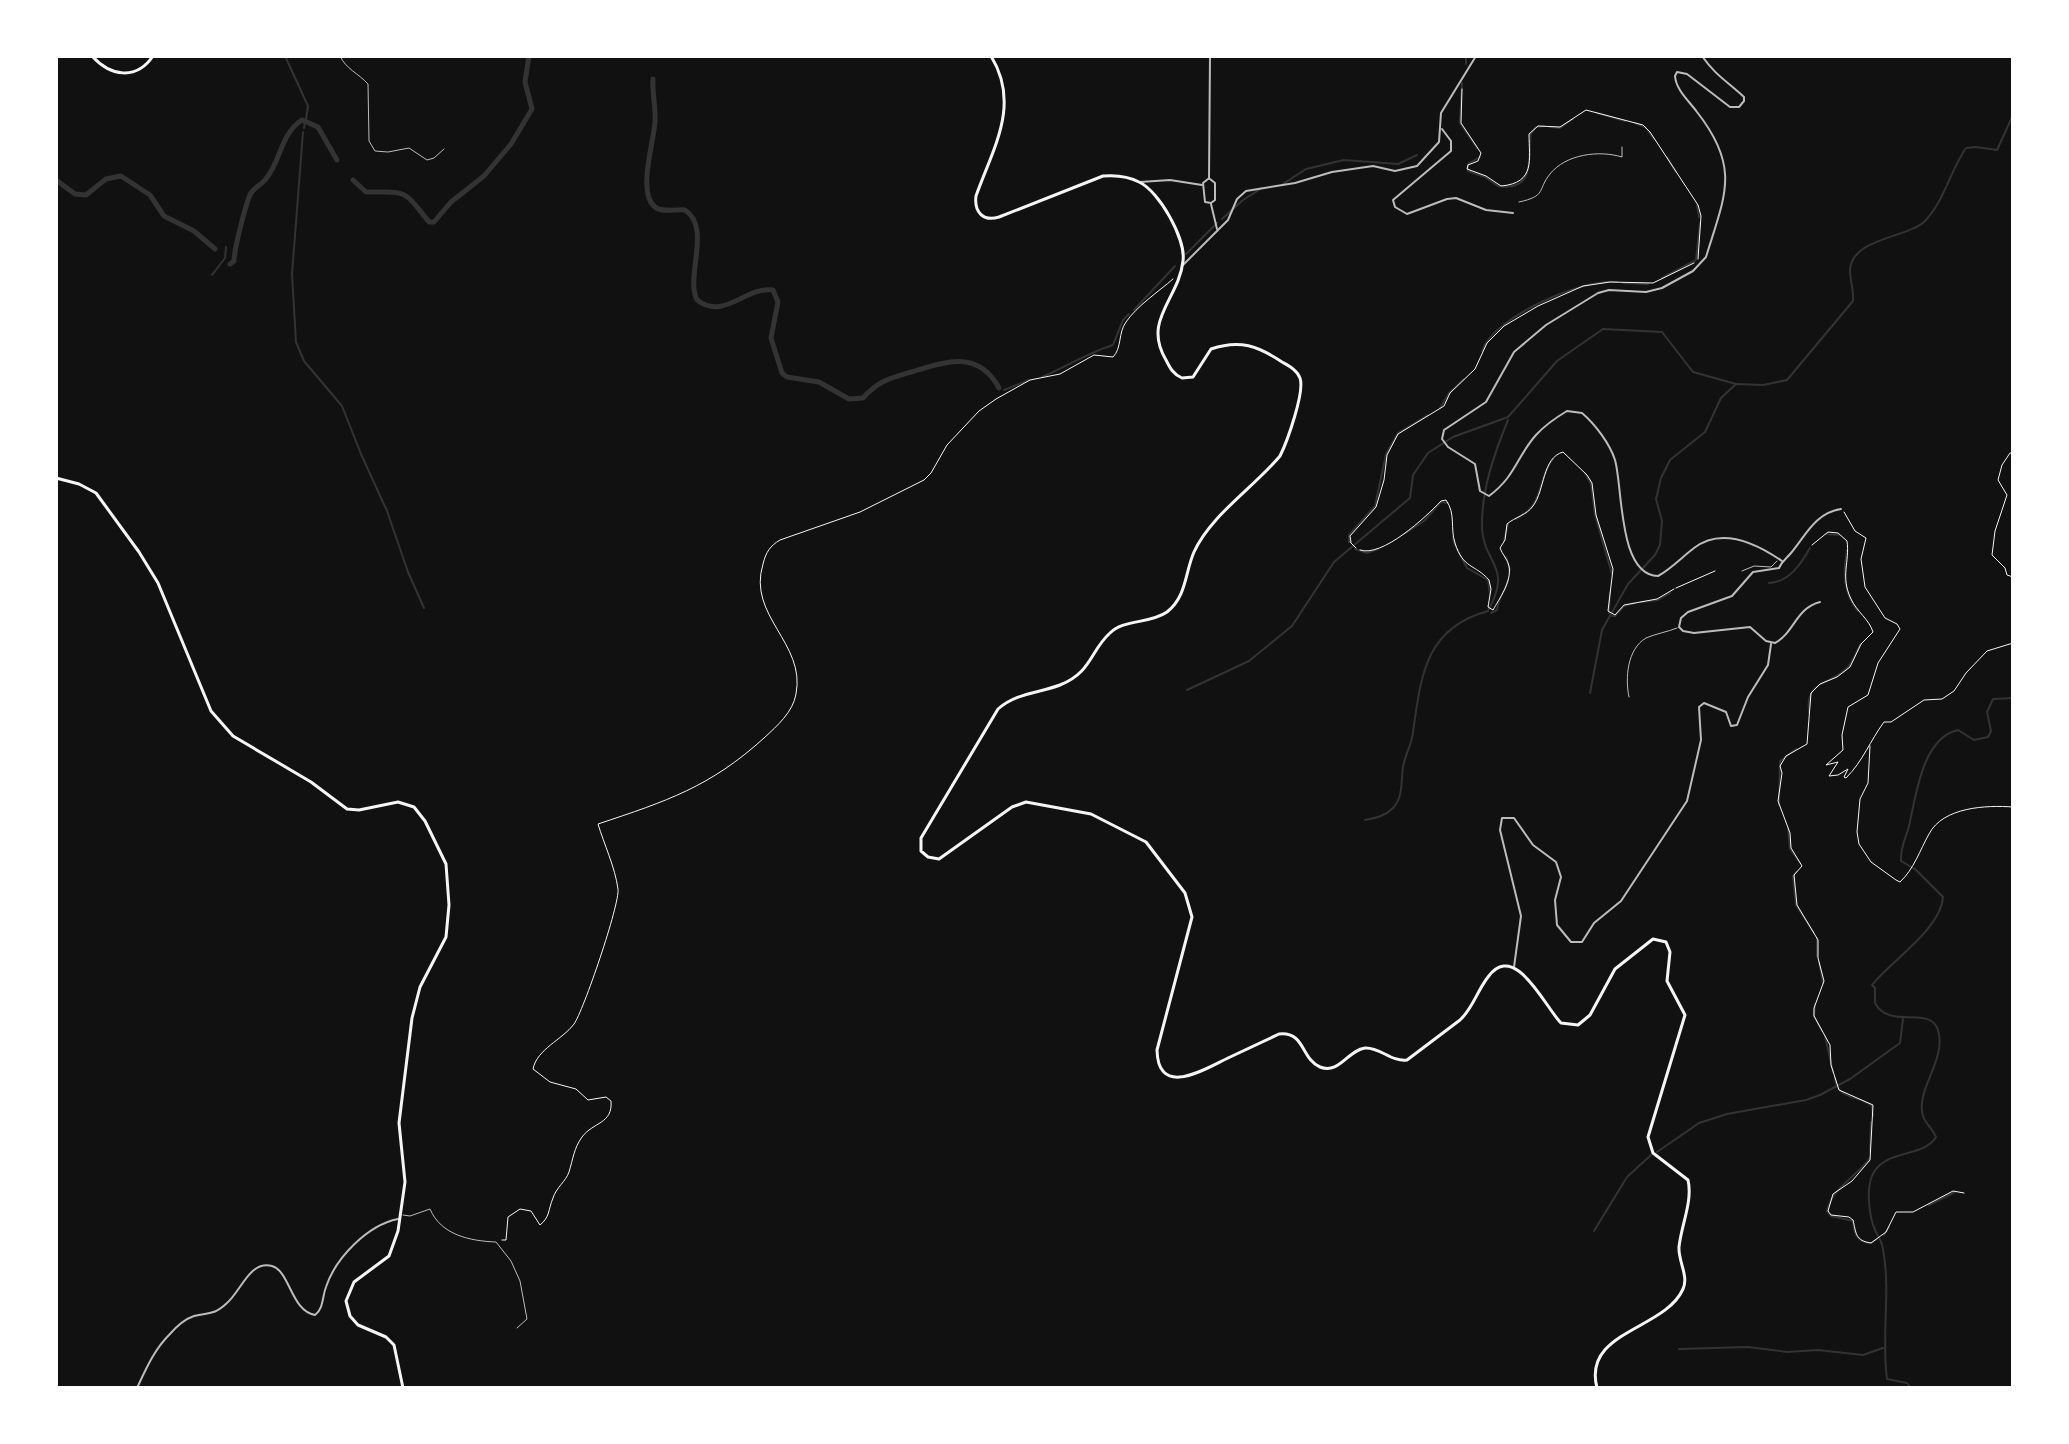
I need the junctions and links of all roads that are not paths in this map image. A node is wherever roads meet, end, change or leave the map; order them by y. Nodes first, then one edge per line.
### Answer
1 (92, 56) edge
2 (153, 56) edge
3 (340, 56) edge
4 (915, 56) edge
5 (921, 56) edge
6 (991, 56) edge
7 (1210, 56) edge
8 (1476, 56) edge
9 (1702, 56) edge
10 (1442, 128) junction
11 (1622, 147) dead end
12 (444, 149) dead end
13 (1209, 179) junction
14 (1140, 182) junction
15 (1202, 185) junction
16 (1519, 202) dead end
17 (1211, 203) junction
18 (1513, 213) dead end
19 (1218, 231) junction
20 (1183, 265) junction
21 (56, 478) edge
22 (1841, 509) road end
23 (1780, 560) junction
24 (1742, 571) dead end
25 (1820, 602) dead end
26 (1679, 627) junction
27 (1771, 644) junction
28 (1629, 697) dead end
29 (1514, 967) junction
30 (400, 1217) junction
31 (517, 1328) dead end
32 (137, 1388) edge
33 (403, 1388) edge
34 (1597, 1388) edge

1 - 2 main road
3 - 12 lane
4 - 5 main road
6 - 14 main road
7 - 13 street
8 - 10 street
9 - 23 street
10 - 18 street
10 - 19 street
11 - 16 lane
13 - 15 street
13 - 17 street
14 - 15 street
14 - 20 main road
15 - 17 street
17 - 19 street
19 - 20 street
20 - 29 main road
21 - 30 main road
22 - 23 street
23 - 24 lane
23 - 26 street
25 - 27 street
26 - 27 street
26 - 28 lane
27 - 29 street
29 - 34 main road
30 - 31 lane
30 - 32 street
30 - 33 main road

